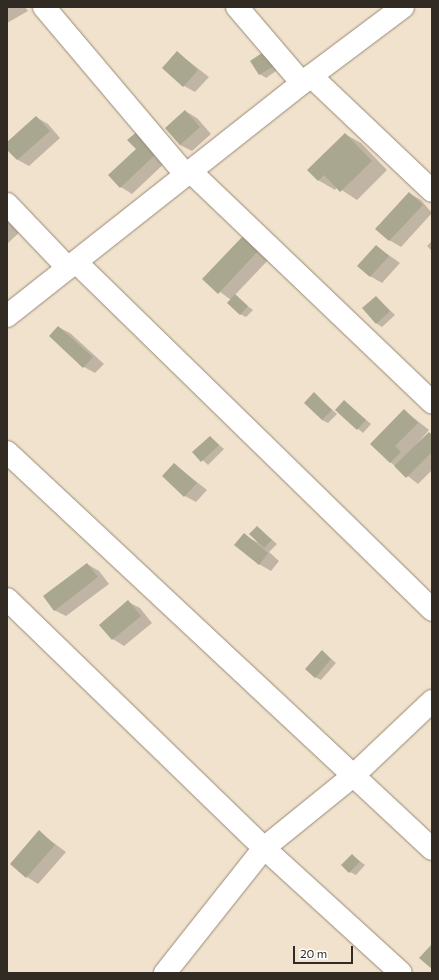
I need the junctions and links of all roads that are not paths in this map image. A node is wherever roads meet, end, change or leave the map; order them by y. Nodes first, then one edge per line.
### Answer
1 (44, 7) edge
2 (237, 7) edge
3 (403, 7) edge
4 (307, 79) junction
5 (188, 173) junction
6 (432, 191) edge
7 (7, 204) edge
8 (72, 265) junction
9 (7, 316) edge
10 (432, 402) edge
11 (7, 452) edge
12 (7, 600) edge
13 (432, 610) edge
14 (432, 701) edge
15 (353, 776) junction
16 (264, 848) junction
17 (432, 849) edge
18 (165, 973) edge
19 (401, 973) edge

1 - 5 street
2 - 4 street
3 - 4 street
4 - 5 street
4 - 6 street
5 - 8 street
5 - 10 street
7 - 8 street
8 - 9 street
8 - 13 street
11 - 15 street
12 - 16 street
14 - 15 street
15 - 16 street
15 - 17 street
16 - 18 street
16 - 19 street

